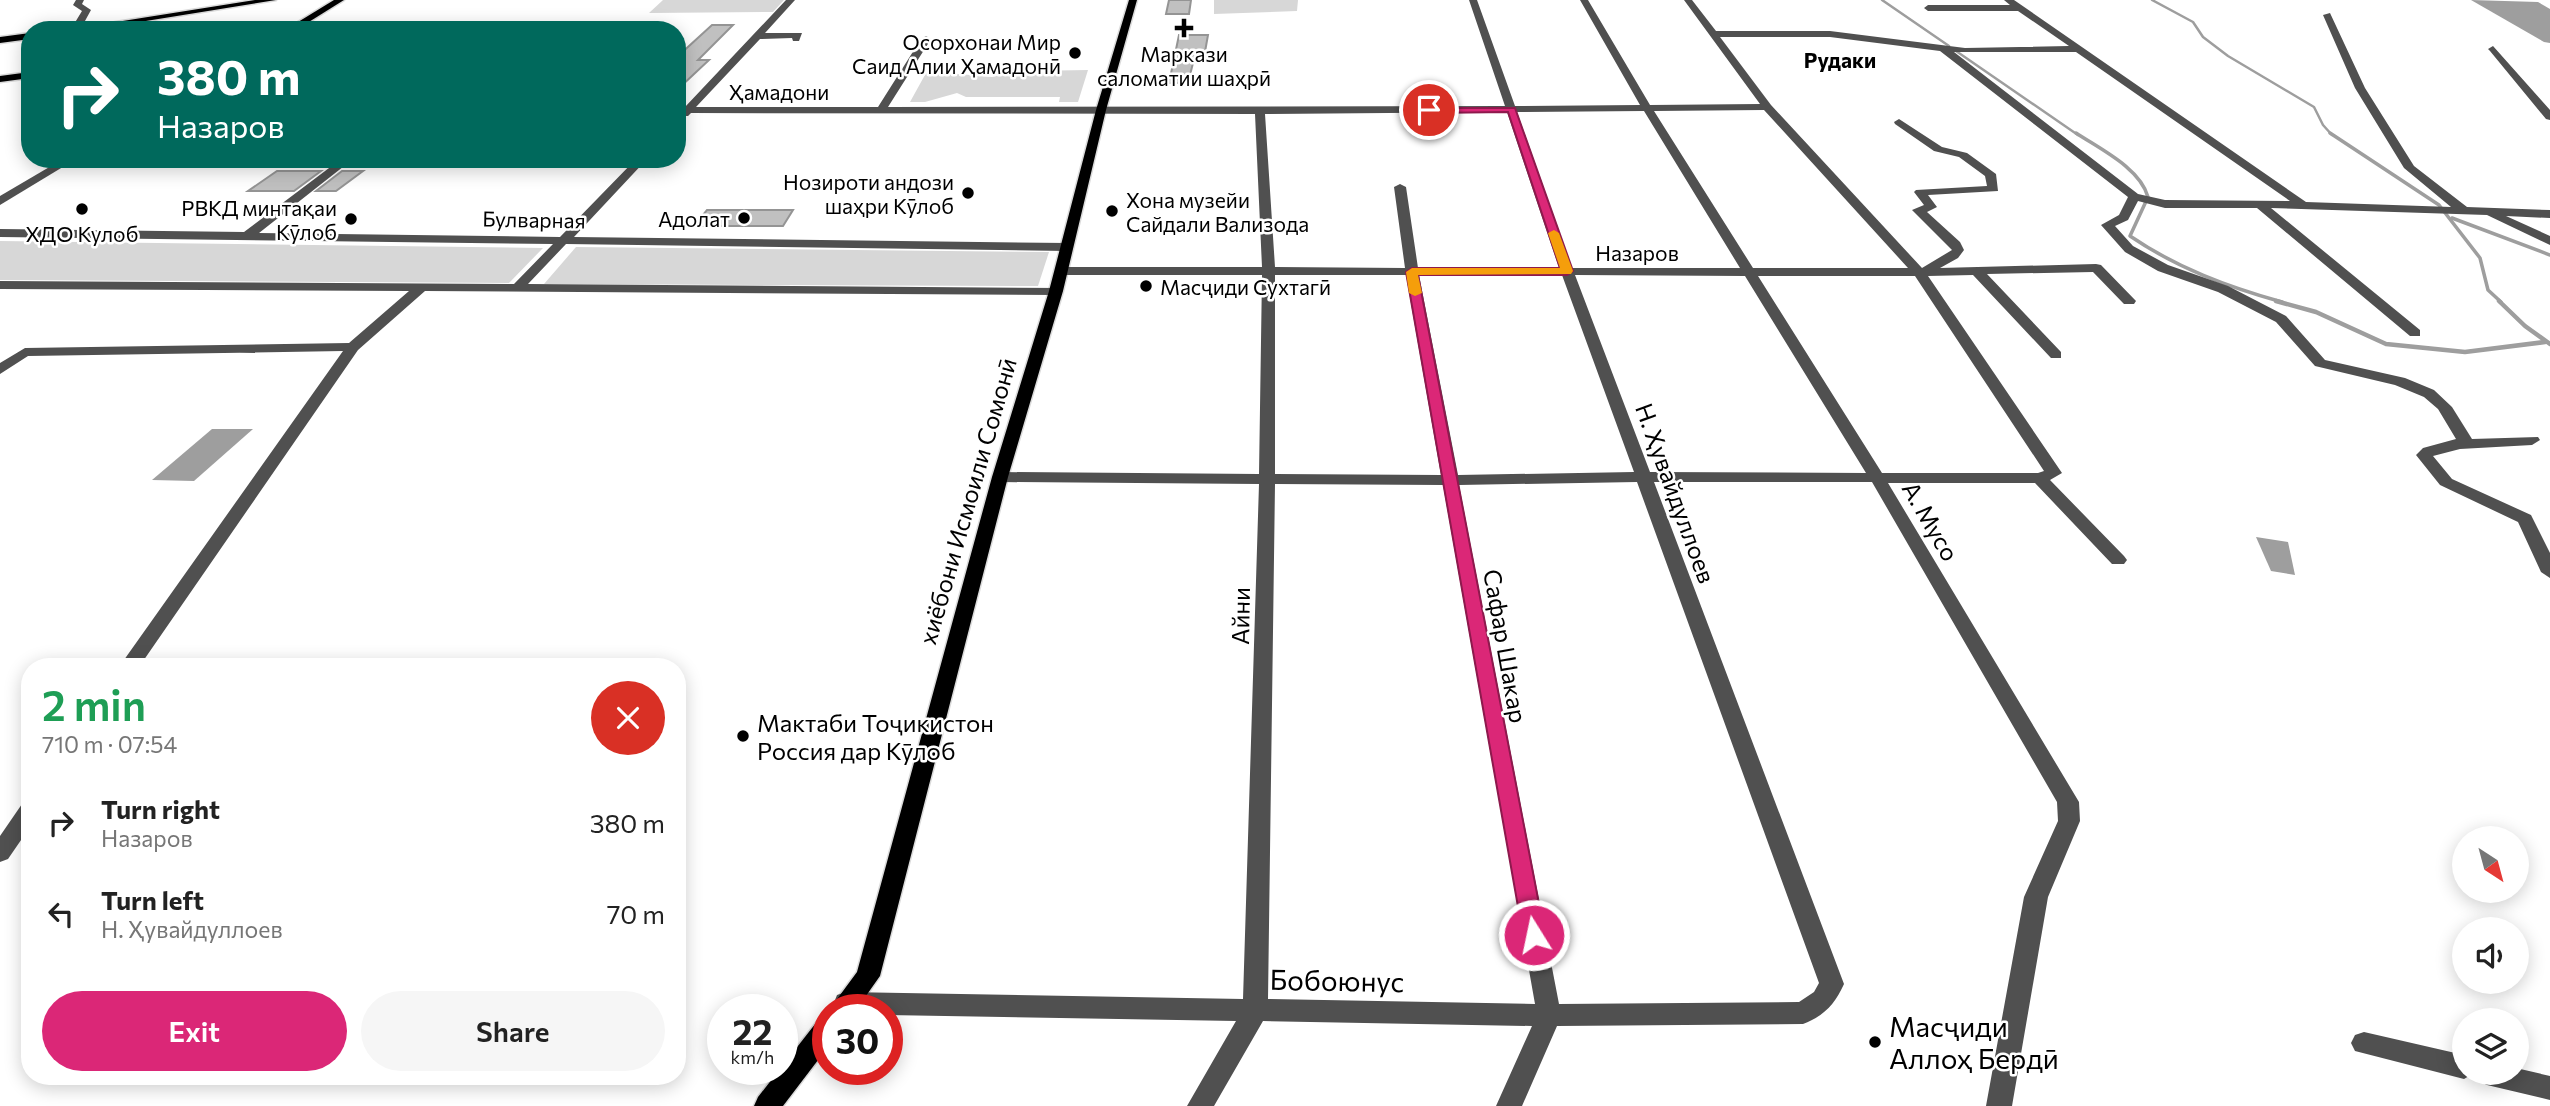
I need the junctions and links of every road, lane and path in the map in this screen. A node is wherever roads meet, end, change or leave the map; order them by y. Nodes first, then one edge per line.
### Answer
1 (80, 0) edge
2 (272, 0) edge
3 (340, 0) edge
4 (792, 0) edge
5 (1133, 0) edge
6 (1473, 0) edge
7 (1584, 0) edge
8 (1688, 0) edge
9 (2008, 0) edge
10 (1928, 8) dead end
11 (2019, 8) junction
12 (2327, 15) dead end
13 (81, 21) edge
14 (130, 21) edge
15 (304, 21) edge
16 (1713, 34) junction
17 (758, 36) junction
18 (21, 37) edge
19 (796, 39) dead end
20 (926, 39) dead end
21 (0, 40) edge
22 (1941, 47) junction
23 (2081, 49) junction
24 (2493, 49) dead end
25 (21, 76) edge
26 (0, 79) edge
27 (686, 106) edge
28 (1767, 107) junction
29 (1647, 108) junction
30 (686, 110) edge
31 (881, 110) junction
32 (1101, 110) junction
33 (1511, 110) junction
34 (1260, 111) junction
35 (2550, 117) edge
36 (1899, 122) dead end
37 (56, 168) edge
38 (336, 168) edge
39 (634, 168) edge
40 (1400, 187) dead end
41 (2134, 196) junction
42 (0, 201) edge
43 (2260, 205) junction
44 (2303, 205) junction
45 (2458, 211) junction
46 (2489, 212) junction
47 (2550, 214) edge
48 (0, 233) edge
49 (246, 237) junction
50 (565, 241) junction
51 (2550, 241) edge
52 (1067, 247) junction
53 (1061, 271) junction
54 (1269, 271) junction
55 (1567, 271) junction
56 (1977, 271) junction
57 (1412, 272) junction
58 (1751, 272) junction
59 (1920, 272) junction
60 (0, 285) edge
61 (519, 286) junction
62 (422, 287) junction
63 (1056, 291) junction
64 (2129, 301) dead end
65 (2415, 333) dead end
66 (353, 347) junction
67 (2056, 355) dead end
68 (2320, 363) junction
69 (0, 370) edge
70 (2332, 381) dead end
71 (2532, 440) dead end
72 (2460, 444) junction
73 (1000, 477) junction
74 (1645, 477) junction
75 (2039, 478) junction
76 (1267, 479) junction
77 (1451, 480) junction
78 (1878, 480) junction
79 (2118, 560) dead end
80 (2550, 572) edge
81 (135, 658) edge
82 (21, 823) edge
83 (0, 852) edge
84 (854, 994) edge
85 (1823, 1000) joint
86 (903, 1008) edge
87 (1255, 1011) junction
88 (1549, 1015) junction
89 (2364, 1043) dead end
90 (812, 1048) edge
91 (2452, 1064) edge
92 (2529, 1083) edge
93 (2550, 1088) edge
94 (767, 1106) edge
95 (1199, 1106) edge
96 (1509, 1106) edge
97 (1999, 1106) edge

1 - 13 street
2 - 14 main road
3 - 15 main road
4 - 17 street
5 - 32 main road, хиёбони Исмоили Сомонӣ
6 - 33 street, Н. Ҳувайдуллоев
7 - 29 street, А. Мусо
8 - 16 street
9 - 11 street
10 - 11 street
11 - 23 street
12 - 45 street
16 - 22 street
16 - 28 street
17 - 19 street
17 - 27 street
18 - 21 main road
20 - 31 street
22 - 23 street
22 - 41 street
23 - 44 street
24 - 35 street
25 - 26 main road
28 - 29 street, Ҳамадони
28 - 59 street
29 - 33 street, Ҳамадони
29 - 58 street, А. Мусо
30 - 31 street, Ҳамадони
31 - 32 street, Ҳамадони
32 - 34 street, Ҳамадони
32 - 52 main road, хиёбони Исмоили Сомонӣ
33 - 34 street, Ҳамадони
33 - 55 street, Н. Ҳувайдуллоев
34 - 54 street, Айни
36 - 59 street
37 - 42 street
38 - 49 street
39 - 50 street
40 - 57 street, Сафар Шакар
41 - 43 street
41 - 68 street
43 - 44 street
43 - 65 street
44 - 45 street
45 - 46 street
46 - 47 street
46 - 51 street
48 - 49 street, Булварная
49 - 50 street, Булварная
50 - 52 street, Булварная
50 - 61 street
52 - 53 main road, хиёбони Исмоили Сомонӣ
53 - 54 street, Назаров
53 - 63 main road, хиёбони Исмоили Сомонӣ
54 - 57 street, Назаров
54 - 76 street, Айни
55 - 57 street, Назаров
55 - 58 street, Назаров
55 - 74 street, Н. Ҳувайдуллоев
56 - 59 street, Назаров
56 - 64 street, Назаров
56 - 67 street
57 - 77 street, Сафар Шакар
58 - 59 street, Назаров
58 - 78 street, А. Мусо
59 - 75 street
60 - 62 street
61 - 62 street
61 - 63 street
62 - 66 street
63 - 73 main road, хиёбони Исмоили Сомонӣ
66 - 69 street
66 - 81 street
68 - 70 street
68 - 72 street
71 - 72 street
72 - 80 street
73 - 76 street
73 - 84 main road, хиёбони Исмоили Сомонӣ
74 - 77 street
74 - 78 street
74 - 85 street, Н. Ҳувайдуллоев
75 - 78 street
75 - 79 street
76 - 77 street
76 - 87 street, Айни
77 - 88 street, Сафар Шакар
78 - 97 street, А. Мусо
82 - 83 street
85 - 88 street, Бобоюнус
86 - 87 street, Бобоюнус
87 - 88 street, Бобоюнус
87 - 95 street, Айни
88 - 96 street
89 - 91 street
90 - 94 main road
92 - 93 street

